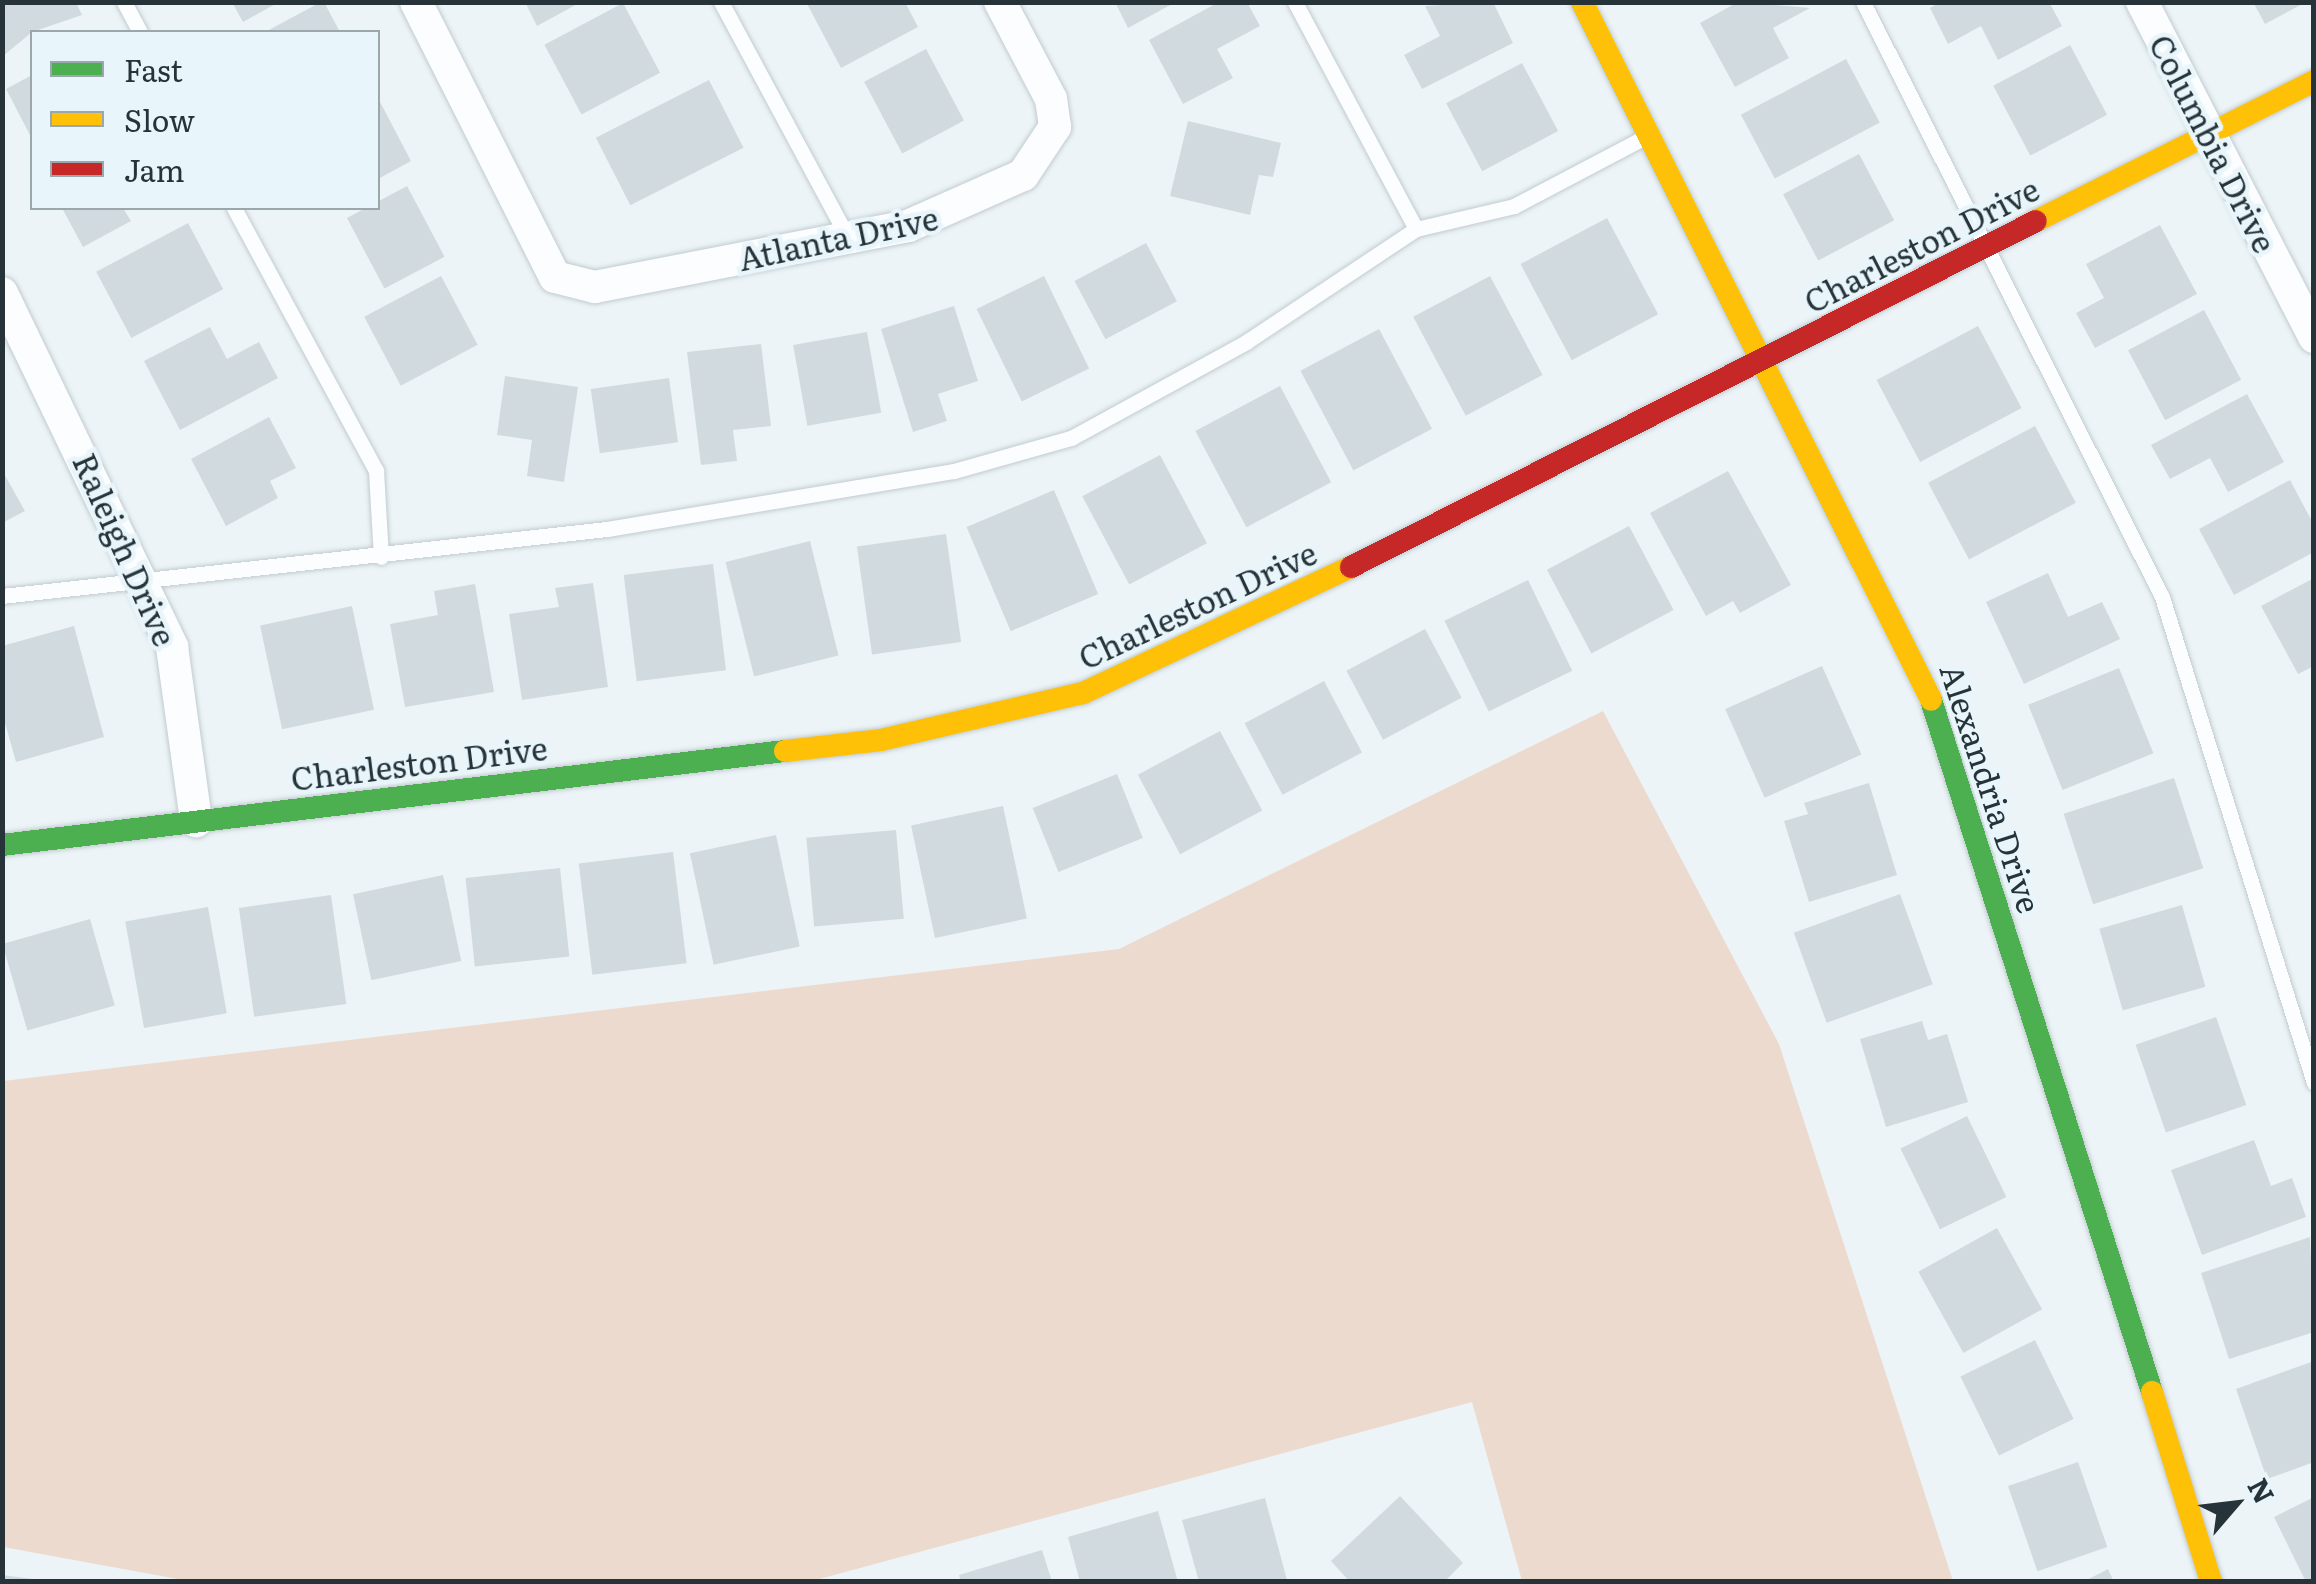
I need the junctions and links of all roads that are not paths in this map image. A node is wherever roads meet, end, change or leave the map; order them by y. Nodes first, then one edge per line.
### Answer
1 (124, 2) edge
2 (416, 2) edge
3 (722, 2) edge
4 (1000, 2) edge
5 (1295, 2) edge
6 (1582, 2) edge
7 (1863, 2) edge
8 (2142, 2) edge
9 (139, 30) edge
10 (2314, 81) edge
11 (2209, 134) junction
12 (1649, 135) junction
13 (235, 210) edge
14 (1416, 229) junction
15 (848, 238) junction
16 (1986, 247) junction
17 (2, 292) edge
18 (2314, 337) edge
19 (1763, 360) junction
20 (381, 557) junction
21 (146, 580) junction
22 (2, 596) edge
23 (196, 822) junction
24 (2, 845) edge
25 (2314, 1082) edge
26 (2211, 1582) edge

1 - 9 lane
2 - 15 street, Atlanta Drive
3 - 15 lane
4 - 15 street, Atlanta Drive
5 - 14 lane
6 - 12 street, Alexandria Drive
7 - 16 lane
8 - 11 street, Columbia Drive
10 - 11 street, Charleston Drive
11 - 16 street, Charleston Drive
11 - 18 street, Columbia Drive
12 - 14 lane
12 - 19 street, Alexandria Drive
13 - 20 lane
14 - 20 lane
16 - 19 street, Charleston Drive
16 - 25 lane
17 - 21 street, Raleigh Drive
19 - 23 street, Charleston Drive
19 - 26 street, Alexandria Drive
20 - 21 lane
21 - 22 lane
21 - 23 street, Raleigh Drive
23 - 24 street, Charleston Drive

